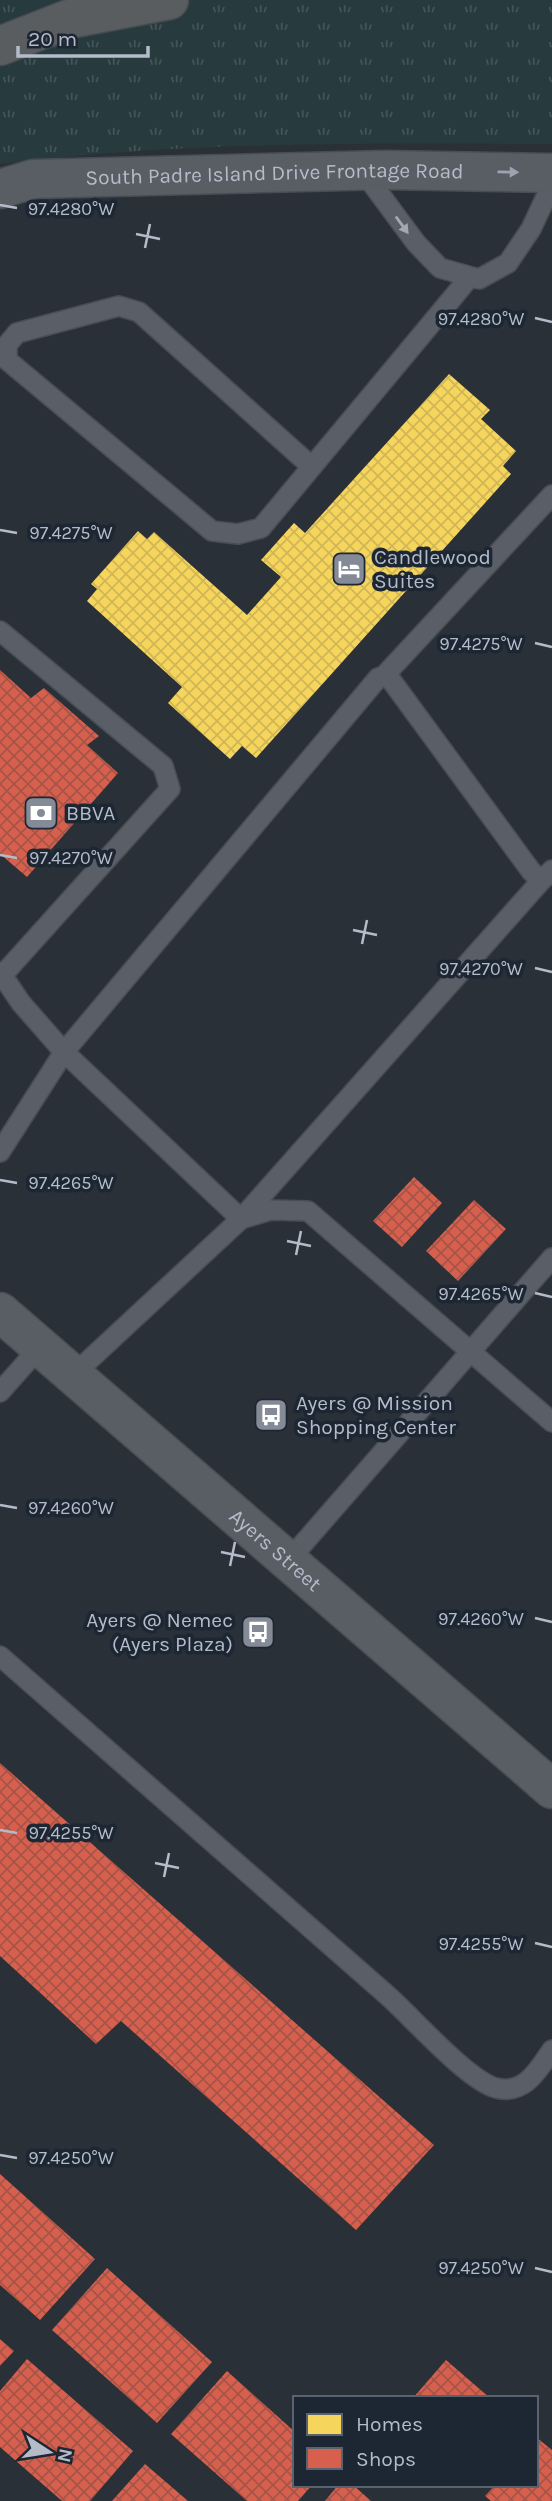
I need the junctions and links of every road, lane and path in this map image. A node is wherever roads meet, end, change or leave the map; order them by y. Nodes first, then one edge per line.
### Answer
1 (169, 0) edge
2 (0, 46) edge
3 (362, 170) junction
4 (552, 173) edge
5 (17, 184) edge
6 (552, 184) edge
7 (0, 200) edge
8 (469, 278) junction
9 (312, 467) junction
10 (552, 495) edge
11 (0, 631) edge
12 (384, 676) junction
13 (547, 876) edge
14 (1, 975) edge
15 (64, 1052) junction
16 (0, 1152) edge
17 (241, 1219) junction
18 (552, 1258) edge
19 (0, 1312) edge
20 (40, 1347) junction
21 (471, 1352) junction
22 (73, 1375) junction
23 (0, 1392) edge
24 (552, 1422) edge
25 (288, 1561) junction
26 (0, 1656) edge
27 (552, 1789) edge
28 (552, 2050) edge

1 - 2 highway
3 -> 4 main road, South Padre Island Drive Frontage Road
3 - 5 main road, South Padre Island Drive Frontage Road
3 -> 8 lane
5 - 7 main road
6 - 8 lane
8 - 9 lane
9 - 9 lane
10 - 12 lane
11 - 14 lane
12 - 13 lane
12 - 15 lane
13 - 17 lane
14 - 15 lane
15 - 16 lane
15 - 17 lane
17 - 21 lane
17 - 22 lane
18 - 21 lane
19 - 20 main road, Ayers Street
20 - 22 main road, Ayers Street
20 - 23 lane
21 - 24 lane
21 - 25 lane
22 - 25 main road, Ayers Street
25 - 27 main road, Ayers Street
26 - 28 lane

